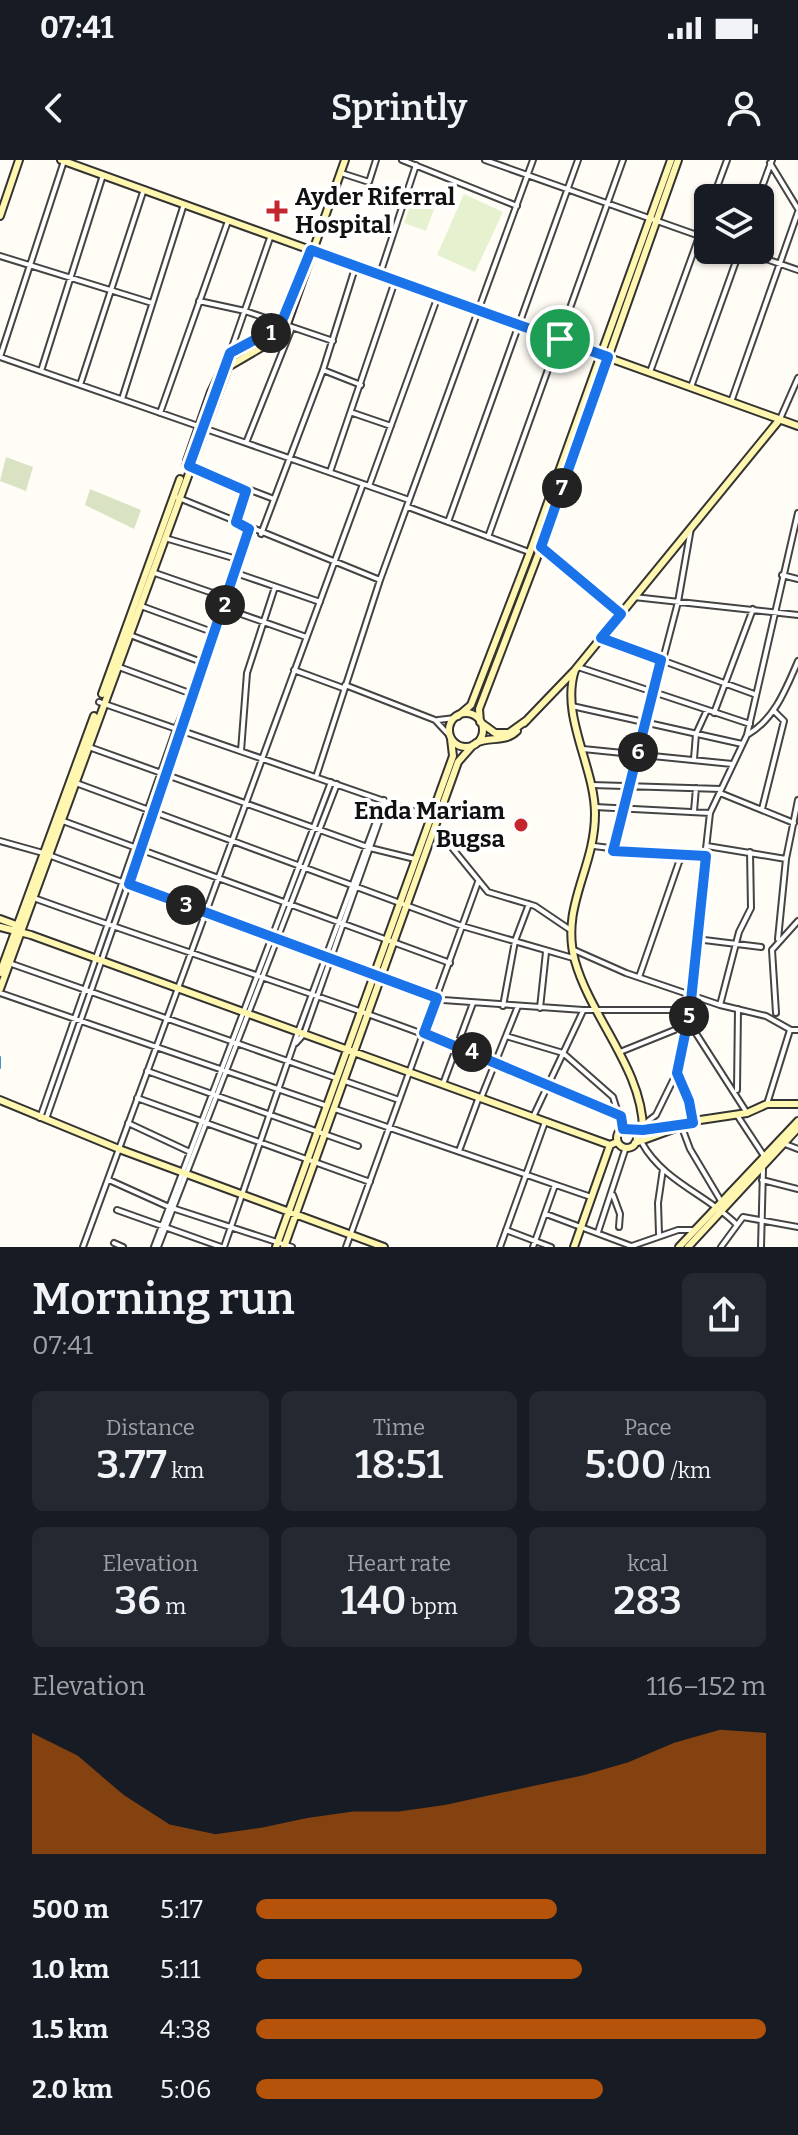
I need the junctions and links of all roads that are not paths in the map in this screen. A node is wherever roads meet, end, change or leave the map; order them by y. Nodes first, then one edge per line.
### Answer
1 (19, 160) edge
2 (63, 160) edge
3 (345, 160) edge
4 (376, 160) edge
5 (402, 160) edge
6 (487, 160) edge
7 (533, 160) edge
8 (578, 160) edge
9 (623, 160) edge
10 (671, 160) edge
11 (678, 160) edge
12 (727, 160) edge
13 (771, 162) edge
14 (416, 165) junction
15 (341, 173) junction
16 (103, 175) junction
17 (528, 176) junction
18 (718, 184) edge
19 (763, 184) edge
20 (144, 189) junction
21 (568, 189) junction
22 (607, 203) junction
23 (184, 204) junction
24 (517, 206) junction
25 (798, 211) edge
26 (0, 216) edge
27 (654, 220) junction
28 (228, 221) junction
29 (792, 229) junction
30 (798, 233) edge
31 (694, 234) edge
32 (271, 235) junction
33 (694, 250) edge
34 (313, 251) junction
35 (0, 256) edge
36 (779, 264) junction
37 (356, 265) junction
38 (29, 266) junction
39 (798, 270) edge
40 (380, 274) junction
41 (68, 278) junction
42 (395, 279) junction
43 (111, 290) junction
44 (439, 295) junction
45 (199, 301) junction
46 (152, 303) junction
47 (478, 310) junction
48 (245, 311) junction
49 (520, 324) junction
50 (286, 327) junction
51 (560, 339) junction
52 (333, 341) junction
53 (230, 353) junction
54 (605, 355) junction
55 (0, 357) edge
56 (228, 367) junction
57 (323, 370) junction
58 (41, 371) junction
59 (650, 372) junction
60 (798, 378) edge
61 (80, 385) junction
62 (361, 385) junction
63 (691, 387) junction
64 (122, 399) junction
65 (731, 402) junction
66 (160, 413) junction
67 (353, 413) junction
68 (780, 419) junction
69 (391, 426) junction
70 (798, 426) edge
71 (201, 427) junction
72 (246, 443) junction
73 (290, 458) junction
74 (568, 458) junction
75 (187, 465) junction
76 (330, 472) junction
77 (366, 485) junction
78 (246, 491) junction
79 (176, 497) junction
80 (274, 499) junction
81 (410, 500) junction
82 (408, 507) junction
83 (798, 513) edge
84 (236, 522) junction
85 (448, 522) junction
86 (691, 528) junction
87 (249, 529) junction
88 (261, 534) junction
89 (488, 537) junction
90 (163, 538) junction
91 (541, 547) junction
92 (530, 552) junction
93 (240, 560) junction
94 (335, 561) junction
95 (148, 570) junction
96 (236, 573) junction
97 (782, 575) junction
98 (798, 579) edge
99 (380, 580) junction
100 (275, 587) junction
101 (634, 597) junction
102 (227, 598) junction
103 (320, 602) junction
104 (678, 602) junction
105 (138, 605) junction
106 (224, 608) junction
107 (753, 609) junction
108 (775, 612) junction
109 (621, 614) junction
110 (798, 615) edge
111 (265, 623) junction
112 (502, 623) junction
113 (510, 626) junction
114 (126, 633) junction
115 (215, 633) junction
116 (306, 637) junction
117 (601, 638) junction
118 (661, 660) junction
119 (798, 661) edge
120 (205, 664) junction
121 (117, 667) junction
122 (576, 669) junction
123 (294, 670) junction
124 (724, 683) junction
125 (344, 687) junction
126 (652, 692) junction
127 (192, 694) junction
128 (754, 694) junction
129 (552, 695) junction
130 (101, 703) junction
131 (572, 703) junction
132 (707, 710) junction
133 (774, 711) junction
134 (714, 713) junction
135 (457, 717) junction
136 (435, 720) junction
137 (527, 720) junction
138 (480, 722) junction
139 (646, 722) junction
140 (750, 724) junction
141 (180, 728) junction
142 (696, 734) junction
143 (747, 735) junction
144 (451, 738) junction
145 (474, 744) junction
146 (743, 744) junction
147 (86, 745) junction
148 (583, 749) junction
149 (241, 751) junction
150 (637, 754) junction
151 (262, 758) junction
152 (694, 759) junction
153 (733, 765) junction
154 (164, 774) junction
155 (316, 777) junction
156 (72, 782) junction
157 (334, 783) junction
158 (592, 785) junction
159 (629, 785) junction
160 (696, 788) junction
161 (721, 791) junction
162 (798, 800) edge
163 (384, 801) junction
164 (246, 803) junction
165 (595, 807) junction
166 (762, 809) junction
167 (623, 810) junction
168 (151, 811) junction
169 (694, 811) junction
170 (710, 813) junction
171 (435, 818) junction
172 (60, 820) junction
173 (794, 823) junction
174 (316, 829) junction
175 (232, 840) junction
176 (0, 841) edge
177 (449, 844) dead end
178 (594, 846) junction
179 (707, 846) junction
180 (367, 847) junction
181 (138, 848) junction
182 (613, 851) junction
183 (750, 852) junction
184 (45, 854) junction
185 (706, 856) junction
186 (681, 857) junction
187 (415, 859) junction
188 (786, 859) junction
189 (302, 866) junction
190 (219, 877) junction
191 (478, 882) junction
192 (126, 883) junction
193 (354, 885) junction
194 (30, 897) junction
195 (288, 902) junction
196 (530, 903) junction
197 (404, 904) junction
198 (205, 913) junction
199 (0, 919) edge
200 (341, 921) junction
201 (798, 921) edge
202 (108, 925) junction
203 (462, 926) junction
204 (0, 927) edge
205 (116, 928) junction
206 (18, 929) junction
207 (569, 929) junction
208 (275, 938) junction
209 (391, 939) junction
210 (696, 939) junction
211 (778, 939) junction
212 (515, 941) junction
213 (737, 946) junction
214 (761, 947) dead end
215 (572, 949) junction
216 (546, 952) junction
217 (191, 953) junction
218 (328, 958) junction
219 (99, 959) junction
220 (574, 959) junction
221 (9, 963) junction
222 (450, 963) junction
223 (0, 973) edge
224 (260, 976) junction
225 (378, 976) junction
226 (639, 977) junction
227 (178, 988) junction
228 (0, 991) edge
229 (88, 991) junction
230 (692, 994) junction
231 (314, 995) junction
232 (437, 998) junction
233 (473, 1003) junction
234 (720, 1005) junction
235 (503, 1006) junction
236 (518, 1006) junction
237 (540, 1008) junction
238 (738, 1009) junction
239 (583, 1010) junction
240 (595, 1010) junction
241 (690, 1010) junction
242 (365, 1012) junction
243 (246, 1013) junction
244 (776, 1013) dead end
245 (167, 1019) junction
246 (78, 1020) junction
247 (688, 1023) junction
248 (791, 1030) junction
249 (798, 1030) edge
250 (301, 1033) junction
251 (424, 1033) junction
252 (506, 1036) junction
253 (235, 1042) junction
254 (457, 1046) junction
255 (156, 1047) junction
256 (351, 1051) junction
257 (563, 1053) junction
258 (617, 1053) junction
259 (494, 1061) junction
260 (289, 1062) junction
261 (224, 1070) junction
262 (147, 1071) junction
263 (409, 1072) junction
264 (677, 1073) junction
265 (341, 1080) junction
266 (548, 1082) junction
267 (443, 1084) junction
268 (279, 1089) junction
269 (737, 1092) junction
270 (214, 1095) junction
271 (137, 1098) junction
272 (480, 1098) junction
273 (0, 1100) edge
274 (399, 1100) junction
275 (798, 1101) edge
276 (767, 1104) junction
277 (330, 1107) junction
278 (747, 1113) junction
279 (270, 1115) junction
280 (737, 1115) junction
281 (621, 1116) junction
282 (533, 1117) junction
283 (43, 1119) junction
284 (798, 1121) edge
285 (204, 1122) junction
286 (545, 1122) junction
287 (128, 1123) junction
288 (693, 1123) junction
289 (680, 1125) junction
290 (389, 1127) junction
291 (643, 1128) junction
292 (798, 1128) edge
293 (623, 1129) junction
294 (633, 1130) junction
295 (321, 1133) junction
296 (617, 1142) junction
297 (782, 1142) junction
298 (261, 1143) junction
299 (638, 1143) junction
300 (610, 1145) junction
301 (358, 1146) dead end
302 (626, 1147) junction
303 (119, 1149) junction
304 (798, 1149) edge
305 (459, 1151) junction
306 (190, 1152) junction
307 (767, 1158) junction
308 (310, 1160) junction
309 (763, 1168) junction
310 (663, 1169) junction
311 (184, 1173) junction
312 (526, 1175) junction
313 (109, 1180) junction
314 (762, 1180) junction
315 (370, 1182) junction
316 (555, 1185) junction
317 (798, 1189) edge
318 (612, 1192) junction
319 (243, 1195) junction
320 (592, 1198) junction
321 (722, 1206) junction
322 (171, 1208) junction
323 (117, 1210) dead end
324 (292, 1213) junction
325 (546, 1214) junction
326 (761, 1218) junction
327 (736, 1224) junction
328 (581, 1226) junction
329 (164, 1227) junction
330 (619, 1227) dead end
331 (798, 1227) edge
332 (231, 1229) junction
333 (506, 1230) junction
334 (696, 1230) junction
335 (598, 1232) junction
336 (659, 1234) junction
337 (351, 1235) junction
338 (114, 1243) dead end
339 (534, 1244) edge
340 (283, 1246) edge
341 (630, 1246) edge
342 (83, 1247) edge
343 (123, 1247) edge
344 (156, 1247) edge
345 (222, 1247) edge
346 (346, 1247) edge
347 (384, 1247) edge
348 (500, 1247) edge
349 (551, 1247) edge
350 (574, 1247) edge
351 (679, 1247) edge
352 (688, 1247) edge
353 (721, 1247) edge
354 (761, 1247) edge

1 - 26 street
2 - 16 street
2 - 38 street
3 - 15 street
4 - 15 street
5 - 14 street
6 - 17 street
7 - 17 street
8 - 21 street
9 - 22 street
10 - 27 street
11 - 27 street
12 - 18 street
13 - 19 street
13 - 25 street
14 - 24 street
14 - 40 street
15 - 34 street
16 - 20 street
16 - 41 street
17 - 21 street
17 - 24 street
20 - 23 street
20 - 43 street
21 - 22 street
21 - 49 street
22 - 27 street
22 - 51 street
23 - 28 street
23 - 46 street
24 - 47 street
25 - 29 street
27 - 31 street
27 - 54 street
28 - 32 street
28 - 45 street
29 - 30 street
29 - 36 street
32 - 34 street
32 - 48 street
33 - 59 street
34 - 37 street
34 - 50 street
35 - 38 street
36 - 39 street
36 - 63 street
36 - 65 street
37 - 40 street
37 - 52 street
38 - 41 street
38 - 55 street
40 - 42 street
41 - 43 street
41 - 58 street
42 - 44 street
42 - 62 street
43 - 46 street
43 - 61 street
44 - 47 street
44 - 69 street
45 - 48 street
45 - 66 street
46 - 64 street
47 - 49 street
47 - 81 street
48 - 50 street
48 - 53 street
49 - 51 street
49 - 85 street
50 - 52 street
50 - 53 street
50 - 56 street
50 - 72 street
51 - 54 street
51 - 89 street
52 - 57 street
53 - 56 street
53 - 71 street
54 - 59 street
54 - 74 street
55 - 58 street
56 - 71 street
57 - 62 street
57 - 73 street
58 - 61 street
59 - 63 street
60 - 68 street
61 - 64 street
62 - 67 street
63 - 65 street
64 - 66 street
65 - 68 street
66 - 71 street
67 - 69 street
67 - 76 street
68 - 70 street
68 - 86 street
69 - 77 street
71 - 72 street
71 - 75 street
72 - 73 street
73 - 76 street
73 - 80 street
74 - 91 street
74 - 92 street
75 - 78 street
75 - 79 street
76 - 77 street
77 - 81 street
77 - 94 street
78 - 80 street
78 - 84 street
79 - 84 street
79 - 90 street
79 - 95 street
80 - 88 street
81 - 82 street
82 - 85 street
82 - 99 street
83 - 97 street
84 - 87 street
85 - 89 street
86 - 101 street
86 - 104 street
87 - 88 street
87 - 93 street
88 - 94 street
89 - 92 street
90 - 93 street
90 - 95 street
91 - 109 street
91 - 113 street
92 - 112 street
93 - 96 street
94 - 99 street
94 - 103 street
95 - 102 street
95 - 105 street
95 - 114 street
96 - 100 street
96 - 102 street
97 - 98 street
97 - 108 street
99 - 125 street
100 - 103 street
100 - 111 street
101 - 104 street
101 - 109 street
102 - 106 street
103 - 116 street
104 - 107 street
104 - 118 street
105 - 114 street
105 - 115 street
106 - 111 street
106 - 115 street
107 - 108 street
107 - 124 street
108 - 110 street
108 - 128 street
109 - 117 street
111 - 116 street
111 - 149 street
112 - 113 street
112 - 135 street
113 - 138 street
114 - 120 street
114 - 121 street
114 - 130 street
115 - 120 street
116 - 123 street
117 - 118 street
117 - 122 street
118 - 124 street
118 - 126 street
119 - 133 street
120 - 127 street
121 - 127 street
121 - 130 street
122 - 126 street
122 - 129 street
122 - 131 street
123 - 125 street
123 - 151 street
124 - 128 street
124 - 134 street
125 - 136 street
125 - 155 street
126 - 132 street
126 - 139 street
127 - 141 street
128 - 140 street
129 - 131 street
129 - 137 street
130 - 141 street
130 - 147 street
131 - 139 street
131 - 148 street
132 - 134 street
132 - 142 street
133 - 143 street
133 - 166 street
134 - 140 street
135 - 136 street
135 - 138 street
135 - 144 street
136 - 144 street
137 - 138 street
137 - 145 street
138 - 145 street
139 - 142 street
139 - 150 street
140 - 143 street
141 - 149 street
141 - 154 street
142 - 146 street
142 - 152 street
143 - 146 street
144 - 145 street
144 - 171 street
145 - 171 street
146 - 153 street
147 - 154 street
147 - 156 street
148 - 150 street
148 - 158 street
149 - 151 street
150 - 152 street
150 - 159 street
151 - 155 street
151 - 164 street
152 - 153 street
153 - 161 street
154 - 164 street
154 - 168 street
155 - 157 street
156 - 168 street
156 - 172 street
156 - 184 street
157 - 163 street
157 - 174 street
158 - 159 street
158 - 165 street
159 - 160 street
159 - 167 street
160 - 161 street
160 - 169 street
161 - 166 street
161 - 170 street
162 - 173 street
163 - 171 street
163 - 180 street
164 - 174 street
164 - 175 street
165 - 167 street
165 - 178 street
166 - 173 street
167 - 169 street
167 - 182 street
168 - 175 street
168 - 181 street
169 - 170 street
170 - 179 street
171 - 187 street
171 - 197 street
172 - 181 street
172 - 184 street
173 - 188 street
174 - 180 street
174 - 189 street
175 - 189 street
175 - 190 street
176 - 184 street
177 - 191 street
178 - 182 street
178 - 207 street
179 - 183 street
179 - 185 street
180 - 187 street
180 - 193 street
181 - 190 street
181 - 192 street
182 - 186 street
183 - 188 street
183 - 213 street
184 - 192 street
184 - 194 street
185 - 186 street
185 - 210 street
186 - 226 street
187 - 197 street
188 - 211 street
189 - 193 street
189 - 195 street
190 - 195 street
190 - 198 street
191 - 196 street
191 - 203 street
192 - 198 street
192 - 202 street
192 - 205 street
193 - 197 street
193 - 200 street
194 - 202 street
194 - 206 street
195 - 200 street
195 - 208 street
196 - 207 street
196 - 212 street
197 - 203 street
197 - 209 street
198 - 208 street
198 - 217 street
199 - 206 street
200 - 209 street
200 - 218 street
201 - 211 street
202 - 205 street
202 - 219 street
203 - 212 street
203 - 222 street
204 - 206 street
205 - 217 street
205 - 219 street
206 - 219 street
206 - 221 street
206 - 223 street
207 - 215 street
208 - 218 street
208 - 224 street
209 - 222 street
209 - 225 street
210 - 213 street
210 - 230 street
211 - 244 street
212 - 216 street
212 - 235 street
213 - 214 street
213 - 234 street
215 - 220 street
215 - 226 street
216 - 220 street
216 - 237 street
217 - 224 street
217 - 227 street
218 - 225 street
218 - 231 street
219 - 227 street
219 - 229 street
220 - 240 street
221 - 228 street
221 - 229 street
222 - 232 street
224 - 231 street
224 - 243 street
225 - 232 street
225 - 242 street
226 - 230 street
227 - 243 street
227 - 245 street
228 - 246 street
229 - 245 street
229 - 246 street
230 - 234 street
230 - 241 street
231 - 242 street
231 - 250 street
232 - 233 street
232 - 251 street
233 - 235 street
233 - 254 street
234 - 238 street
235 - 236 street
236 - 237 street
236 - 252 street
237 - 239 street
238 - 248 street
238 - 269 street
239 - 240 street
239 - 257 street
240 - 241 street
240 - 258 street
241 - 247 street
242 - 251 street
242 - 256 street
243 - 250 street
243 - 253 street
245 - 253 street
245 - 255 street
246 - 255 street
246 - 283 street
247 - 258 street
247 - 264 street
247 - 269 street
248 - 249 street
248 - 276 street
250 - 256 street
250 - 260 street
251 - 254 street
251 - 263 street
252 - 257 street
252 - 259 street
253 - 260 street
253 - 261 street
254 - 259 street
254 - 267 street
255 - 261 street
255 - 262 street
256 - 263 street
256 - 265 street
257 - 266 street
257 - 281 street
258 - 291 street
259 - 266 street
259 - 272 street
260 - 265 street
260 - 268 street
261 - 268 street
261 - 270 street
262 - 270 street
262 - 271 street
263 - 267 street
263 - 274 street
264 - 288 street
264 - 291 street
265 - 274 street
265 - 277 street
266 - 281 street
266 - 282 street
267 - 272 street
268 - 277 street
268 - 279 street
269 - 278 street
270 - 279 street
270 - 285 street
271 - 285 street
271 - 287 street
272 - 282 street
272 - 305 street
273 - 283 street
274 - 290 street
275 - 276 street
276 - 278 street
277 - 290 street
277 - 295 street
278 - 280 street
279 - 295 street
279 - 298 street
280 - 288 street
280 - 307 street
281 - 293 street
282 - 286 street
283 - 303 street
284 - 297 street
285 - 298 street
285 - 306 street
285 - 311 street
286 - 300 street
286 - 312 street
287 - 303 street
287 - 306 street
288 - 289 street
289 - 291 street
289 - 299 street
289 - 321 street
290 - 305 street
290 - 315 street
291 - 294 street
292 - 297 street
293 - 294 street
293 - 296 street
294 - 299 street
295 - 301 street
295 - 308 street
296 - 300 street
296 - 302 street
297 - 304 street
297 - 307 street
298 - 308 street
298 - 319 street
299 - 302 street
299 - 310 street
300 - 320 street
302 - 318 street
303 - 311 street
303 - 313 street
305 - 312 street
306 - 311 street
307 - 309 street
307 - 321 street
308 - 315 street
308 - 324 street
309 - 314 street
309 - 321 street
310 - 321 street
310 - 336 street
311 - 319 street
311 - 322 street
312 - 316 street
312 - 333 street
313 - 322 street
313 - 342 street
314 - 317 street
314 - 326 street
315 - 337 street
316 - 320 street
316 - 325 street
318 - 330 street
318 - 335 street
319 - 324 street
319 - 332 street
320 - 328 street
321 - 327 street
321 - 334 street
321 - 352 street
322 - 329 street
322 - 332 street
323 - 329 street
324 - 337 street
324 - 340 street
325 - 328 street
325 - 339 street
326 - 327 street
326 - 331 street
326 - 354 street
327 - 353 street
328 - 335 street
328 - 350 street
329 - 344 street
329 - 345 street
332 - 340 street
332 - 345 street
333 - 339 street
333 - 348 street
334 - 336 street
334 - 351 street
335 - 341 street
336 - 341 street
337 - 346 street
337 - 347 street
338 - 343 street
339 - 349 street

